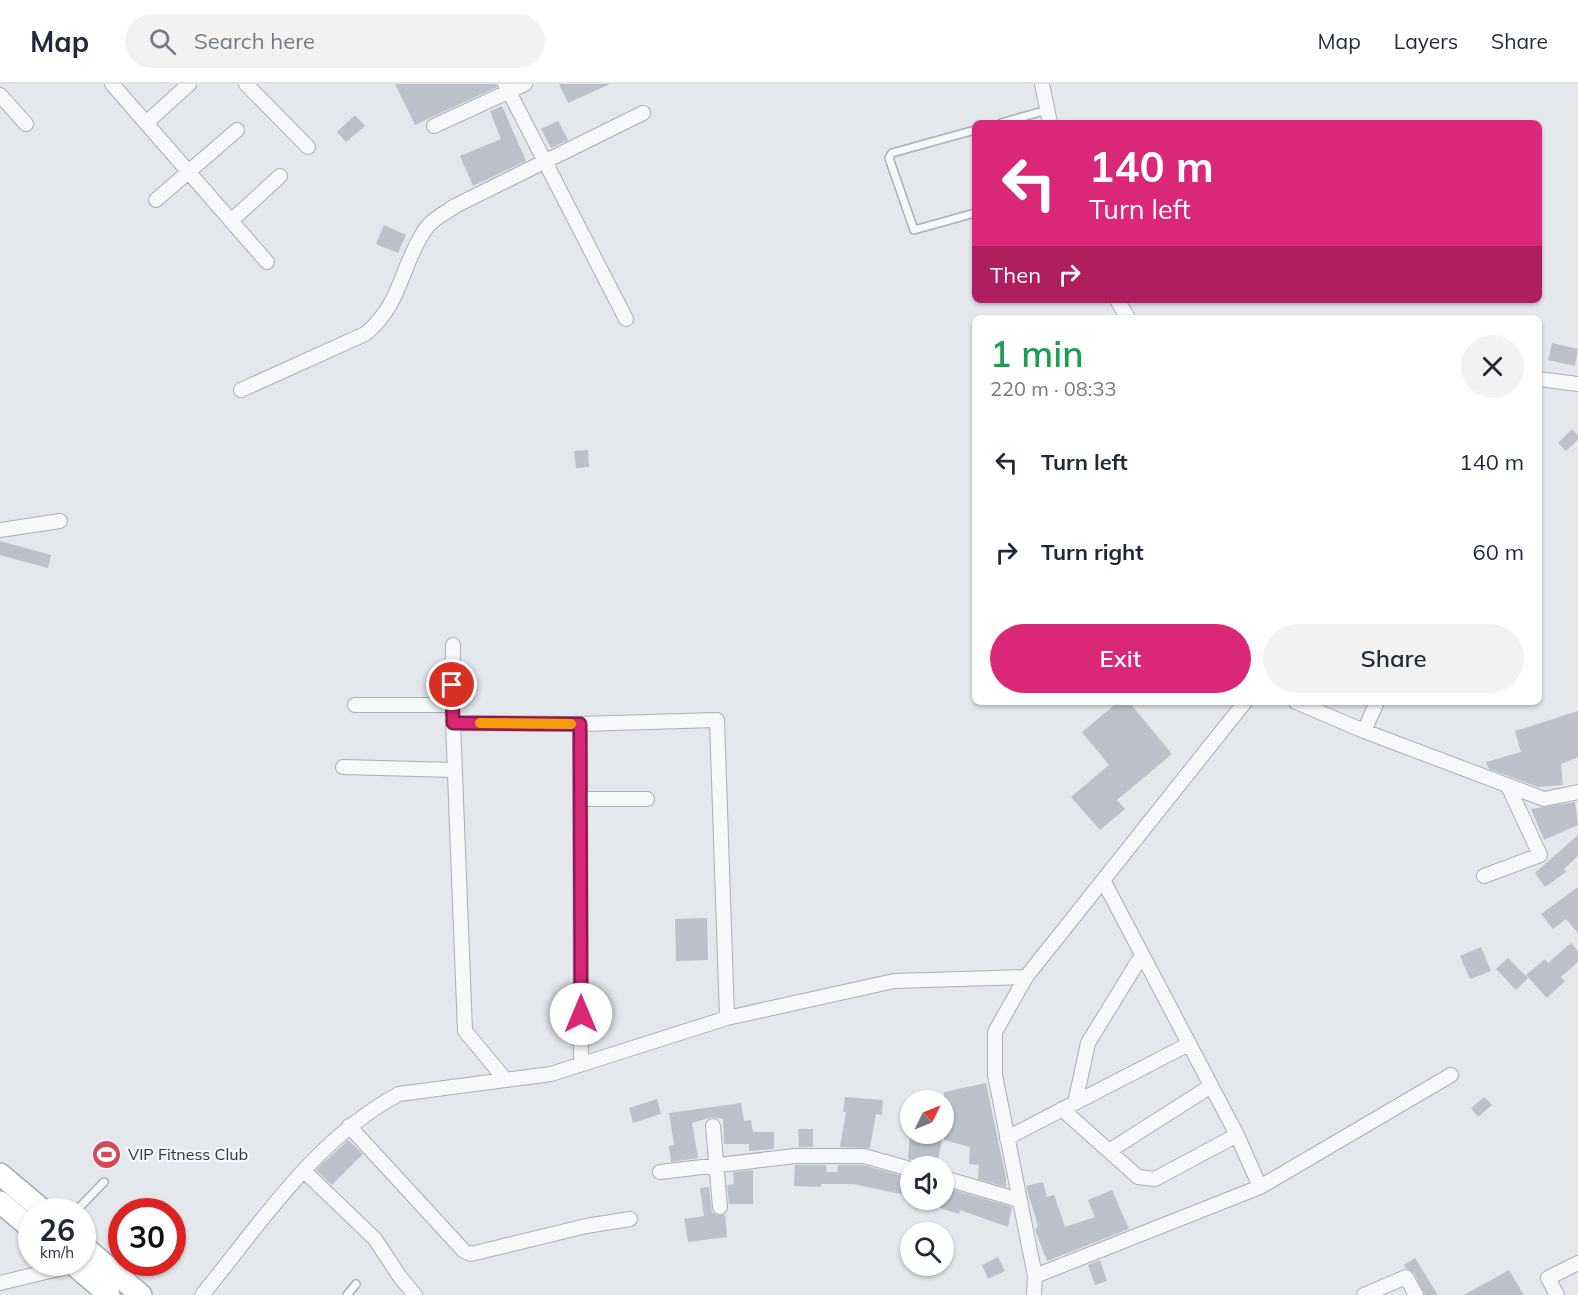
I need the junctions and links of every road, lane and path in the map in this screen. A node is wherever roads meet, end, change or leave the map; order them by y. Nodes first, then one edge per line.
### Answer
1 (112, 84) edge
2 (189, 84) edge
3 (246, 84) edge
4 (525, 84) edge
5 (1042, 84) edge
6 (507, 87) edge
7 (0, 95) edge
8 (643, 113) dead end
9 (1048, 117) edge
10 (1024, 120) edge
11 (146, 123) junction
12 (26, 124) dead end
13 (434, 126) dead end
14 (237, 130) dead end
15 (972, 131) edge
16 (308, 147) dead end
17 (545, 162) junction
18 (189, 171) junction
19 (280, 176) dead end
20 (156, 200) dead end
21 (972, 214) edge
22 (231, 221) junction
23 (267, 262) dead end
24 (626, 319) dead end
25 (1542, 379) edge
26 (1578, 384) edge
27 (240, 390) dead end
28 (60, 521) dead end
29 (0, 530) edge
30 (453, 645) dead end
31 (355, 705) dead end
32 (452, 705) junction
33 (1243, 705) edge
34 (1303, 705) edge
35 (1376, 705) edge
36 (453, 723) junction
37 (580, 724) junction
38 (1364, 731) junction
39 (343, 767) dead end
40 (453, 770) junction
41 (1508, 786) junction
42 (1578, 792) edge
43 (647, 798) dead end
44 (580, 799) junction
45 (1484, 876) dead end
46 (1103, 880) junction
47 (1142, 955) junction
48 (1026, 977) junction
49 (727, 1018) junction
50 (1189, 1044) junction
51 (581, 1062) junction
52 (1451, 1075) dead end
53 (504, 1078) junction
54 (1211, 1086) junction
55 (1075, 1102) junction
56 (1062, 1109) junction
57 (348, 1126) junction
58 (713, 1126) dead end
59 (1237, 1135) junction
60 (1007, 1138) junction
61 (1109, 1150) junction
62 (718, 1166) junction
63 (900, 1166) edge
64 (304, 1172) junction
65 (660, 1172) dead end
66 (0, 1174) edge
67 (954, 1181) edge
68 (104, 1182) dead end
69 (1260, 1187) junction
70 (28, 1198) edge
71 (89, 1198) edge
72 (1019, 1200) junction
73 (0, 1202) edge
74 (720, 1207) dead end
75 (18, 1217) edge
76 (630, 1219) dead end
77 (96, 1257) edge
78 (1578, 1263) edge
79 (29, 1276) edge
80 (87, 1276) edge
81 (1035, 1276) junction
82 (0, 1284) edge
83 (356, 1284) dead end
84 (109, 1295) edge
85 (141, 1295) edge
86 (202, 1295) edge
87 (347, 1295) edge
88 (415, 1295) edge
89 (1034, 1295) edge
90 (1364, 1295) edge
91 (1416, 1295) edge
92 (1557, 1295) edge

1 - 11 street
2 - 11 street
3 - 16 street
4 - 6 street
5 - 9 street
6 - 13 street
6 - 17 street
7 - 12 street
8 - 17 street
9 - 10 lane
11 - 18 street
14 - 18 street
15 - 21 lane
17 - 24 street
17 - 27 street
18 - 20 street
18 - 22 street
19 - 22 street
22 - 23 street
25 - 26 street
28 - 29 street
30 - 32 street
31 - 32 street
32 - 36 street
33 - 46 street
34 - 38 street
35 - 38 street
36 - 37 street
36 - 40 street
37 - 44 street
37 - 49 street
38 - 41 street
39 - 40 street
40 - 53 street
41 - 42 street
41 - 45 street
43 - 44 street
44 - 51 street
46 - 47 street
46 - 48 street
47 - 50 street
47 - 55 street
48 - 49 street
48 - 60 street
49 - 51 street
50 - 54 street
50 - 55 street
51 - 53 street
52 - 69 street
53 - 57 street
54 - 59 street
54 - 61 street
55 - 56 street
56 - 60 street
56 - 61 street
57 - 64 street
57 - 76 street
58 - 62 street
59 - 61 street
59 - 69 street
60 - 72 street
62 - 63 street
62 - 65 street
62 - 74 street
64 - 86 street
64 - 88 street
66 - 70 main road
67 - 72 street
68 - 71 lane
69 - 81 street
72 - 81 street
73 - 75 main road
77 - 85 main road
78 - 92 street
79 - 82 street
80 - 84 main road
81 - 89 street
83 - 87 lane
90 - 91 street

